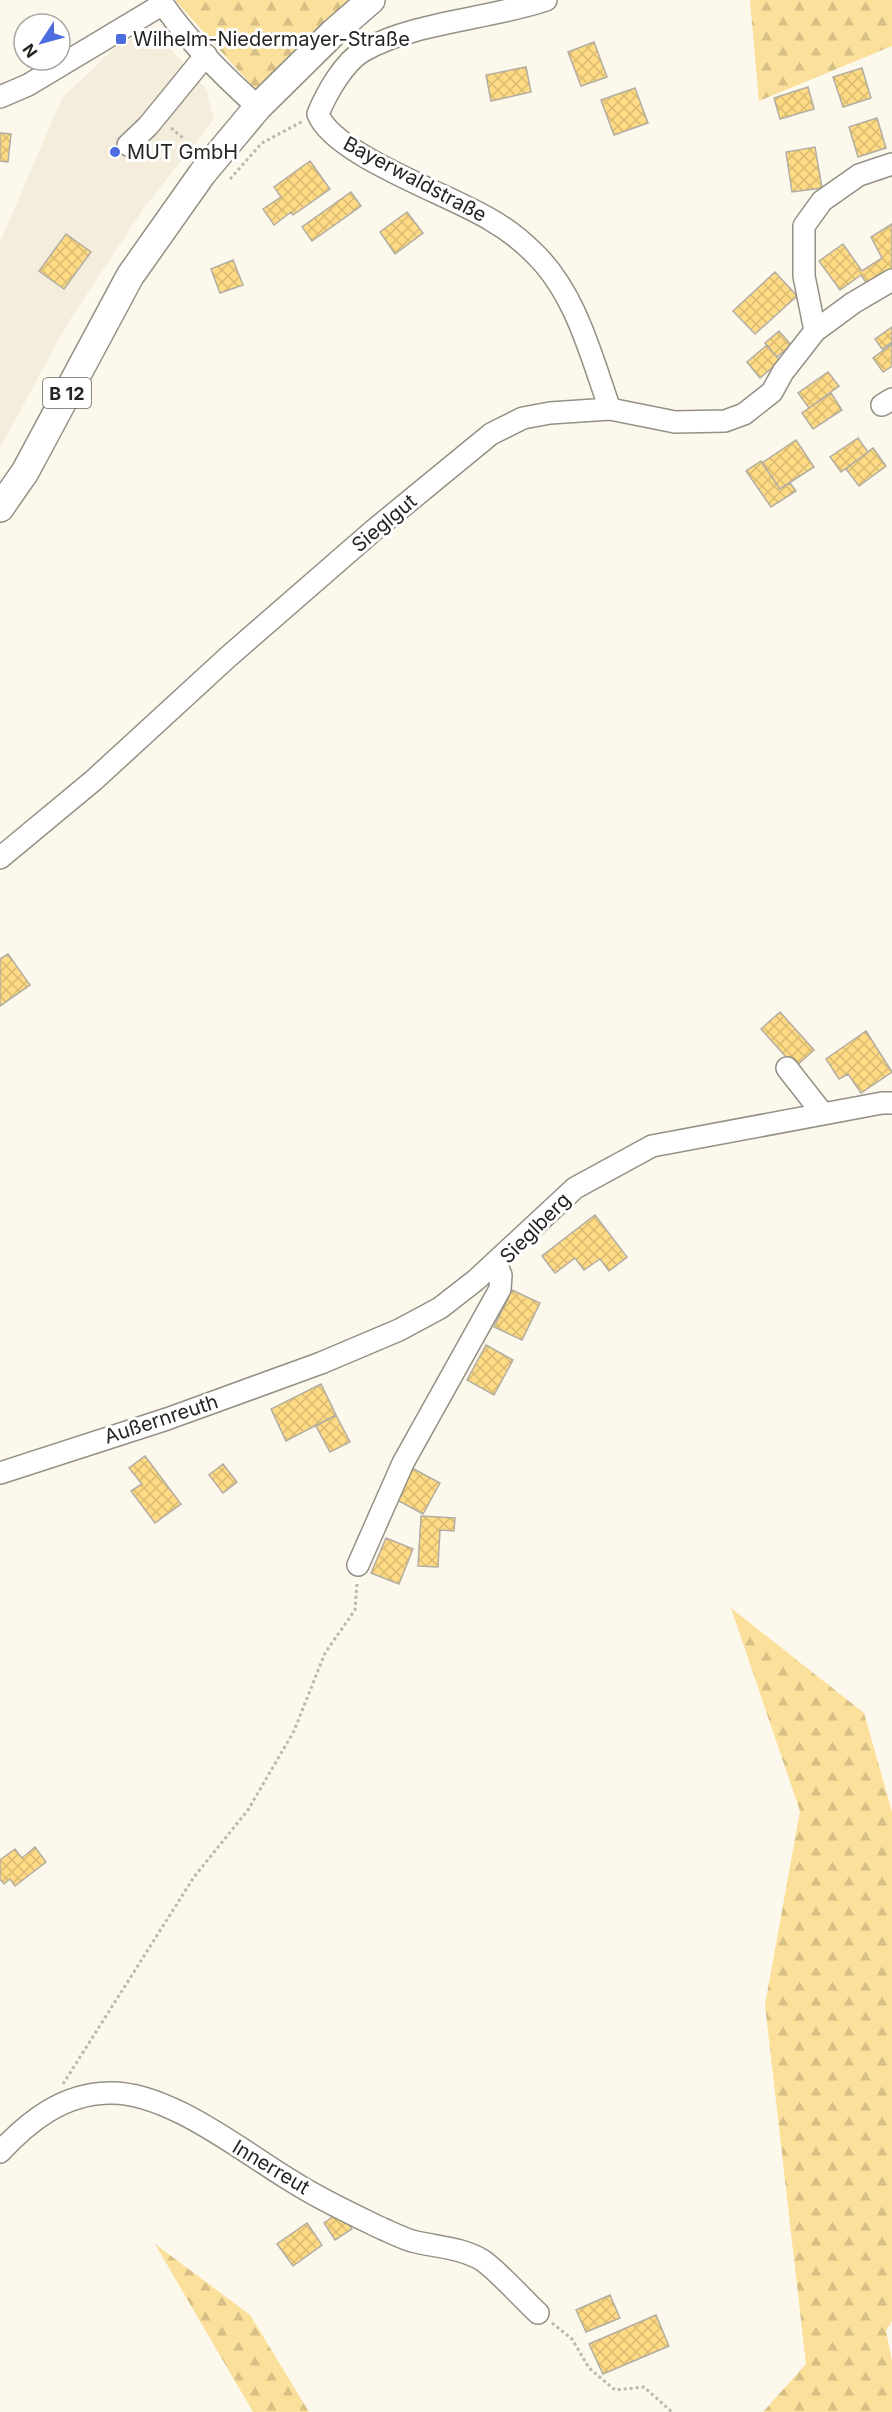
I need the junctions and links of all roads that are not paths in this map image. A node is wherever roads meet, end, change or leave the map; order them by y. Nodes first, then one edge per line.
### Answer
1 (371, 0) edge
2 (546, 0) edge
3 (161, 2) edge
4 (206, 55) junction
5 (0, 97) edge
6 (258, 107) junction
7 (128, 145) dead end
8 (892, 164) edge
9 (892, 280) edge
10 (815, 331) junction
11 (610, 409) junction
12 (0, 508) edge
13 (0, 858) edge
14 (787, 1068) dead end
15 (889, 1101) edge
16 (823, 1114) junction
17 (496, 1263) junction
18 (0, 1473) edge
19 (358, 1566) road end
20 (0, 2152) edge
21 (538, 2313) road end

1 - 6 main road, B 12
2 - 11 street, Bayerwaldstraße
3 - 4 street
3 - 5 street
4 - 6 street
4 - 7 street
6 - 12 main road, B 12
8 - 10 street
9 - 10 street, Sieglgut
10 - 11 street, Sieglgut
11 - 13 street, Sieglgut
14 - 16 street
15 - 16 street, Sieglberg
16 - 17 street, Sieglberg
17 - 18 street, Außernreuth
17 - 19 street, Sieglberg
20 - 21 street, Innerreut

